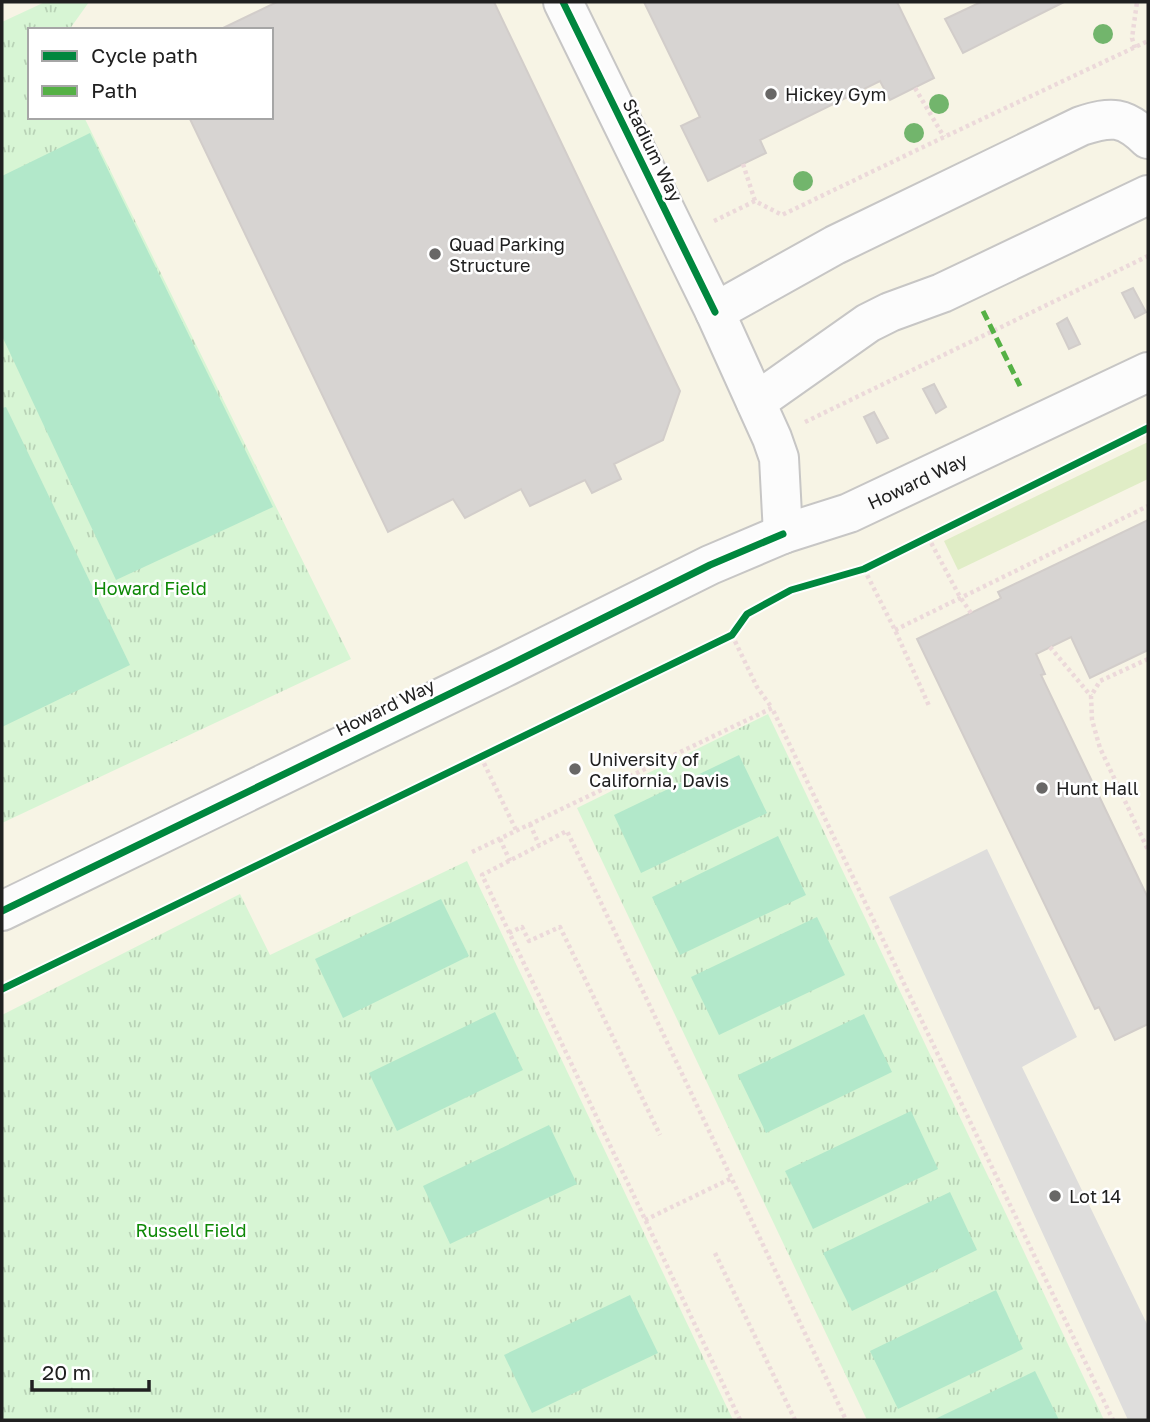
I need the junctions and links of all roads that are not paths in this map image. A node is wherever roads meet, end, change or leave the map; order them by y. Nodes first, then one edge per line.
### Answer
1 (563, 2) edge
2 (1148, 139) edge
3 (1148, 195) edge
4 (715, 312) junction
5 (1148, 372) edge
6 (756, 402) junction
7 (783, 534) junction
8 (2, 911) edge

1 - 4 street, Stadium Way
2 - 4 street
3 - 6 street
4 - 6 street, Stadium Way
5 - 7 street, Howard Way
6 - 7 street, Stadium Way
7 - 8 street, Howard Way

